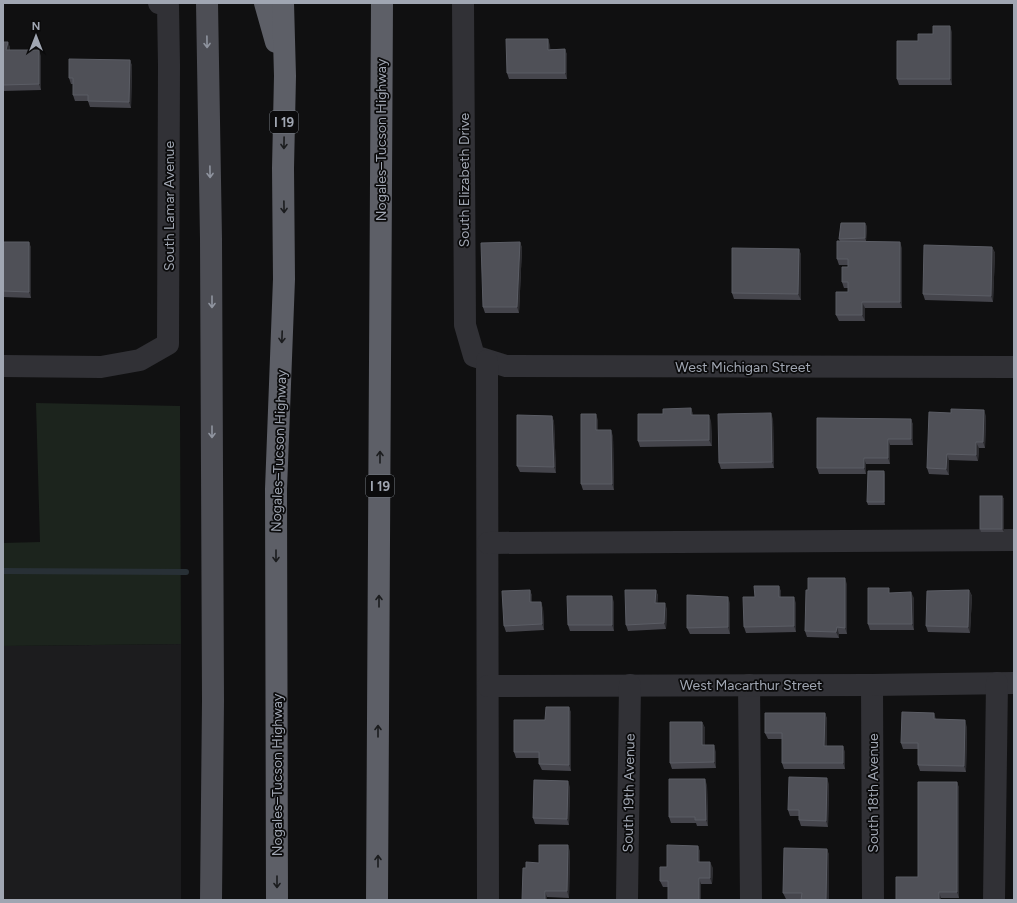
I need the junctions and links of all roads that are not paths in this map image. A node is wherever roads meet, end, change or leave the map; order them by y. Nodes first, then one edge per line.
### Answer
1 (159, 3) edge
2 (207, 3) edge
3 (265, 3) edge
4 (283, 3) edge
5 (382, 3) edge
6 (386, 3) edge
7 (463, 3) edge
8 (382, 73) junction
9 (285, 76) junction
10 (481, 359) junction
11 (3, 366) edge
12 (1014, 367) edge
13 (1014, 540) edge
14 (488, 543) junction
15 (1005, 683) edge
16 (749, 685) junction
17 (872, 685) junction
18 (488, 686) junction
19 (630, 686) junction
20 (211, 900) edge
21 (277, 900) edge
22 (377, 900) edge
23 (488, 900) edge
24 (627, 900) edge
25 (751, 900) edge
26 (874, 900) edge
27 (994, 900) edge

1 - 11 street, South Lamar Avenue
2 -> 20 main road
3 - 9 highway
4 - 9 highway, Nogales–Tucson Highway / I 19
5 - 8 highway, Nogales–Tucson Highway / I 19
6 - 8 highway
7 - 10 street, South Elizabeth Drive
22 -> 8 highway, Nogales–Tucson Highway / I 19
9 -> 21 highway, Nogales–Tucson Highway / I 19
10 - 12 street, West Michigan Street
10 - 14 street, South Elizabeth Drive
13 - 14 street
14 - 18 street, South Elizabeth Drive
15 - 17 street, West Macarthur Street
15 - 27 street
16 - 17 street, West Macarthur Street
16 - 19 street, West Macarthur Street
16 - 25 street
17 - 26 street, South 18th Avenue
18 - 19 street, West Macarthur Street
18 - 23 street, South Elizabeth Drive
19 - 24 street, South 19th Avenue

